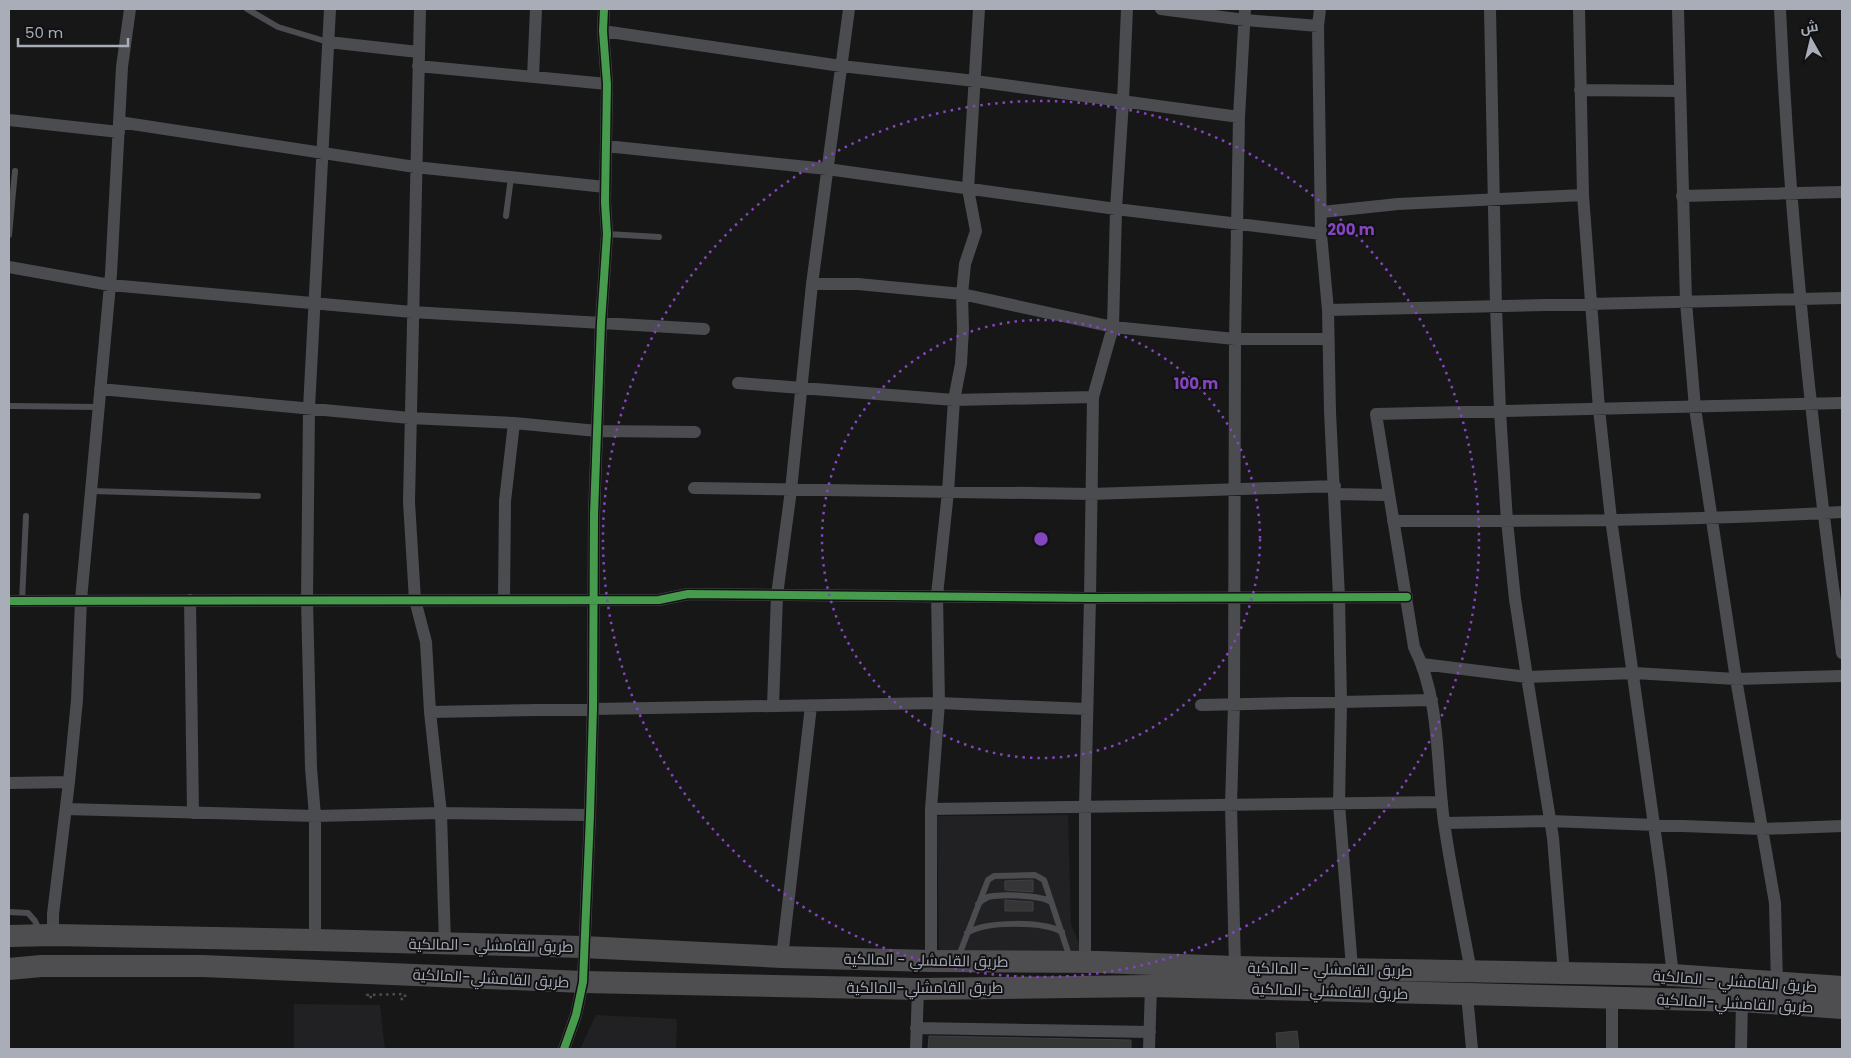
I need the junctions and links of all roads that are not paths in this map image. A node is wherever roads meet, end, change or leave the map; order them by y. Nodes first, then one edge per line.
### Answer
1 (130, 9) edge
2 (247, 9) edge
3 (330, 9) edge
4 (420, 9) edge
5 (536, 9) edge
6 (604, 9) edge
7 (849, 9) edge
8 (979, 9) edge
9 (1127, 9) edge
10 (1162, 9) edge
11 (1320, 9) edge
12 (1490, 9) edge
13 (1579, 9) edge
14 (1678, 9) edge
15 (1780, 9) edge
16 (1245, 14) edge
17 (1318, 26) junction
18 (603, 31) junction
19 (328, 42) junction
20 (418, 52) junction
21 (418, 66) junction
22 (841, 66) junction
23 (533, 77) junction
24 (974, 81) junction
25 (607, 84) junction
26 (1580, 90) junction
27 (1679, 91) junction
28 (1123, 101) junction
29 (1239, 117) junction
30 (9, 120) edge
31 (119, 127) junction
32 (606, 146) junction
33 (322, 153) junction
34 (415, 167) junction
35 (827, 169) junction
36 (16, 171) dead end
37 (511, 177) junction
38 (605, 187) junction
39 (968, 189) junction
40 (1842, 192) edge
41 (1792, 194) junction
42 (1583, 196) junction
43 (1682, 196) junction
44 (1495, 199) junction
45 (1116, 209) junction
46 (1322, 212) junction
47 (506, 216) dead end
48 (1237, 224) junction
49 (607, 234) junction
50 (1321, 234) junction
51 (9, 235) edge
52 (659, 237) dead end
53 (9, 267) edge
54 (110, 284) junction
55 (812, 284) junction
56 (962, 294) junction
57 (1842, 298) edge
58 (1801, 300) junction
59 (1686, 302) junction
60 (314, 303) junction
61 (1591, 304) junction
62 (1496, 306) junction
63 (1328, 310) junction
64 (412, 312) junction
65 (601, 324) junction
66 (1113, 326) junction
67 (704, 329) dead end
68 (1235, 339) junction
69 (1328, 339) junction
70 (738, 383) dead end
71 (802, 388) junction
72 (100, 389) junction
73 (1093, 397) junction
74 (954, 400) junction
75 (1842, 403) edge
76 (1810, 404) junction
77 (9, 406) edge
78 (98, 406) junction
79 (309, 408) junction
80 (1695, 408) junction
81 (1599, 409) junction
82 (1500, 412) junction
83 (410, 418) junction
84 (514, 423) junction
85 (597, 431) junction
86 (695, 432) dead end
87 (694, 488) dead end
88 (1234, 489) junction
89 (791, 490) junction
90 (1335, 490) junction
91 (91, 491) junction
92 (948, 492) junction
93 (1091, 494) junction
94 (1388, 495) junction
95 (258, 496) dead end
96 (1842, 512) edge
97 (1823, 513) junction
98 (26, 516) dead end
99 (1712, 518) junction
100 (1611, 519) junction
101 (1393, 521) junction
102 (1507, 521) junction
103 (937, 595) junction
104 (777, 596) junction
105 (1233, 597) junction
106 (1339, 597) junction
107 (1406, 597) junction
108 (1090, 598) junction
109 (504, 599) junction
110 (594, 599) junction
111 (9, 600) edge
112 (22, 600) junction
113 (81, 600) junction
114 (190, 600) junction
115 (308, 600) junction
116 (415, 600) junction
117 (1842, 653) edge
118 (1422, 664) junction
119 (1634, 673) junction
120 (1842, 676) edge
121 (1526, 677) junction
122 (1736, 679) junction
123 (1432, 700) junction
124 (939, 703) junction
125 (1341, 703) junction
126 (1201, 705) dead end
127 (1234, 705) junction
128 (773, 706) junction
129 (810, 706) junction
130 (593, 708) junction
131 (1087, 709) junction
132 (430, 712) junction
133 (69, 782) junction
134 (9, 783) edge
135 (1442, 802) junction
136 (1339, 804) junction
137 (1231, 805) junction
138 (1085, 807) junction
139 (931, 809) junction
140 (66, 810) junction
141 (193, 813) junction
142 (441, 813) junction
143 (590, 815) junction
144 (315, 816) junction
145 (1550, 821) junction
146 (1444, 823) junction
147 (1654, 824) junction
148 (1842, 826) edge
149 (1762, 829) junction
150 (1051, 902) junction
151 (978, 904) junction
152 (9, 912) edge
153 (1062, 932) junction
154 (967, 933) junction
155 (9, 936) edge
156 (46, 936) junction
157 (315, 940) junction
158 (445, 944) junction
159 (583, 947) junction
160 (782, 957) junction
161 (903, 960) junction
162 (931, 961) junction
163 (956, 961) junction
164 (1085, 962) junction
165 (1235, 967) junction
166 (1352, 968) junction
167 (9, 969) edge
168 (1471, 972) junction
169 (1564, 974) junction
170 (1673, 975) junction
171 (583, 982) junction
172 (1777, 984) junction
173 (1151, 986) junction
174 (1098, 987) junction
175 (1842, 987) edge
176 (910, 989) junction
177 (1467, 995) junction
178 (1612, 998) junction
179 (1742, 1001) junction
180 (1842, 1008) edge
181 (916, 1028) junction
182 (1150, 1032) junction
183 (564, 1049) edge
184 (916, 1049) edge
185 (1149, 1049) edge
186 (1472, 1049) edge
187 (1612, 1049) edge
188 (1740, 1049) edge

1 - 31 street
2 - 19 lane
3 - 19 street
4 - 20 street
5 - 23 street
6 - 18 street
7 - 22 street
8 - 24 street
9 - 28 street
10 - 16 street
11 - 17 street
12 - 44 street
13 - 26 street
14 - 27 street
15 - 41 street
16 - 17 street
16 - 29 street
17 - 46 street
18 - 22 street
18 - 25 street
19 - 20 street
19 - 33 street
20 - 21 street
21 - 23 street
21 - 34 street
22 - 24 street
22 - 35 street
23 - 25 street
24 - 28 street
24 - 39 street
25 - 32 street
26 - 27 street
26 - 42 street
27 - 43 street
28 - 29 street
28 - 45 street
29 - 48 street
30 - 31 street
31 - 33 street
31 - 54 street
32 - 35 street
32 - 38 street
33 - 34 street
33 - 60 street
34 - 37 street
34 - 64 street
35 - 39 street
35 - 55 street
36 - 51 lane
37 - 38 street
37 - 47 lane
38 - 49 street
39 - 45 street
39 - 56 street
40 - 41 street
41 - 43 street
41 - 58 street
42 - 44 street
42 - 61 street
43 - 59 street
44 - 46 street
44 - 62 street
45 - 48 street
45 - 66 street
46 - 50 street
48 - 50 street
48 - 68 street
49 - 52 lane
49 - 65 street
50 - 63 street
53 - 54 street
54 - 60 street
54 - 72 street
55 - 56 street
55 - 71 street
56 - 66 street
56 - 74 street
57 - 58 street
58 - 59 street
58 - 76 street
59 - 61 street
59 - 80 street
60 - 64 street
60 - 79 street
61 - 62 street
61 - 81 street
62 - 63 street
62 - 82 street
63 - 69 street
64 - 65 street
64 - 83 street
65 - 67 street
65 - 85 street
66 - 68 street
66 - 73 street
68 - 69 street
68 - 88 street
69 - 90 street
70 - 71 street
71 - 74 street
71 - 89 street
72 - 78 street
72 - 79 street
73 - 74 street
73 - 93 street
74 - 92 street
75 - 76 street
76 - 80 street
76 - 97 street
77 - 78 lane
78 - 91 street
79 - 83 street
79 - 115 street
80 - 81 street
80 - 99 street
81 - 82 street
81 - 100 street
82 - 94 street
82 - 102 street
83 - 84 street
83 - 116 street
84 - 85 street
84 - 109 street
85 - 86 street
85 - 110 street
87 - 89 street
88 - 90 street
88 - 93 street
88 - 105 street
89 - 92 street
89 - 104 street
90 - 94 street
90 - 106 street
91 - 95 lane
91 - 113 street
92 - 93 street
92 - 103 street
93 - 108 street
94 - 101 street
96 - 97 street
97 - 99 street
97 - 117 street
98 - 112 lane
99 - 100 street
99 - 122 street
100 - 102 street
100 - 119 street
101 - 102 street
101 - 107 street
102 - 121 street
103 - 104 street
103 - 108 street
103 - 124 street
104 - 110 street
104 - 128 street
105 - 106 street
105 - 108 street
105 - 127 street
106 - 107 street
106 - 125 street
107 - 118 street
108 - 131 street
109 - 110 street
109 - 116 street
110 - 130 street
111 - 112 street
112 - 113 street
113 - 114 street
113 - 133 street
114 - 115 street
114 - 141 street
115 - 116 street
115 - 144 street
116 - 132 street
118 - 121 street
118 - 123 street
119 - 121 street
119 - 122 street
119 - 147 street
120 - 122 street
121 - 145 street
122 - 149 street
123 - 125 street
123 - 135 street
124 - 129 street
124 - 131 street
124 - 139 street
125 - 127 street
125 - 136 street
126 - 127 street
127 - 137 street
128 - 129 street
128 - 130 street
129 - 160 street
130 - 132 street
130 - 143 street
131 - 138 street
132 - 142 street
133 - 134 street
133 - 140 street
135 - 136 street
135 - 146 street
136 - 137 street
136 - 166 street
137 - 138 street
137 - 165 street
138 - 139 street
138 - 164 street
139 - 162 street
140 - 141 street
140 - 156 street
141 - 144 street
142 - 143 street
142 - 144 street
142 - 158 street
143 - 159 street
144 - 157 street
145 - 146 street
145 - 147 street
145 - 169 street
146 - 168 street
147 - 149 street
147 - 170 street
148 - 149 street
149 - 172 street
150 - 151 lane
150 - 151 lane
150 - 153 lane
151 - 154 lane
152 - 156 lane
153 - 154 lane
153 - 164 lane
154 - 163 lane
155 - 156 highway, طريق القامشلي - المالكية
156 - 157 highway, طريق القامشلي - المالكية
157 - 158 highway, طريق القامشلي - المالكية
158 - 159 highway, طريق القامشلي - المالكية
159 - 160 highway, طريق القامشلي - المالكية
159 - 171 street
160 - 161 highway, طريق القامشلي - المالكية
161 - 162 highway, طريق القامشلي - المالكية
161 - 176 highway
162 - 163 highway, طريق القامشلي - المالكية
163 - 164 highway, طريق القامشلي - المالكية
164 - 165 highway, طريق القامشلي - المالكية
164 - 174 highway
165 - 166 highway, طريق القامشلي - المالكية
166 - 168 highway, طريق القامشلي - المالكية
167 - 171 highway, طريق القامشلي-المالكية
168 - 169 highway, طريق القامشلي - المالكية
169 - 170 highway, طريق القامشلي - المالكية
170 - 172 highway, طريق القامشلي - المالكية
171 - 176 highway, طريق القامشلي-المالكية
171 - 183 street
172 - 175 highway, طريق القامشلي - المالكية
173 - 174 highway, طريق القامشلي-المالكية
173 - 177 highway, طريق القامشلي-المالكية
173 - 182 street
174 - 176 highway, طريق القامشلي-المالكية
176 - 181 street
177 - 178 highway, طريق القامشلي-المالكية
177 - 186 street
178 - 179 highway, طريق القامشلي-المالكية
178 - 187 street
179 - 180 highway, طريق القامشلي-المالكية
179 - 188 street
181 - 182 street
181 - 184 street
182 - 185 street

